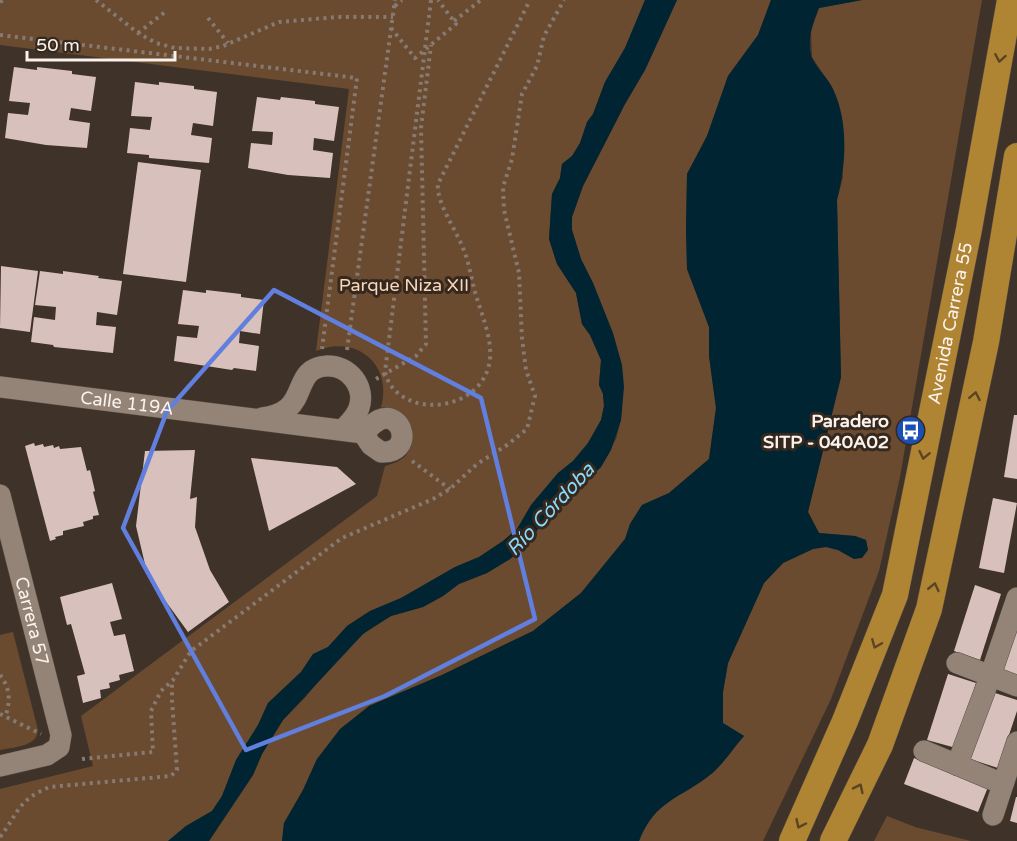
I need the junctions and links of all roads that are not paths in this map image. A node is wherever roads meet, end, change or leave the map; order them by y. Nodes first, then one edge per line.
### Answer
1 (1010, 0) edge
2 (1017, 156) edge
3 (0, 387) edge
4 (252, 419) junction
5 (0, 495) edge
6 (1017, 598) edge
7 (957, 663) dead end
8 (990, 677) junction
9 (1017, 686) edge
10 (1017, 742) edge
11 (924, 751) dead end
12 (957, 765) junction
13 (0, 766) edge
14 (1003, 784) junction
15 (993, 815) dead end
16 (792, 841) edge
17 (833, 841) edge

1 -> 16 main road, Avenida Carrera 55
17 -> 2 main road, Avenida Carrera 55
3 - 4 street, Calle 119A
4 - 4 street, Calle 119A
5 - 13 street, Carrera 57
6 - 8 street
7 - 8 street
8 - 9 street
8 - 12 street
10 - 14 street
11 - 12 street
12 - 14 street
14 - 15 street

